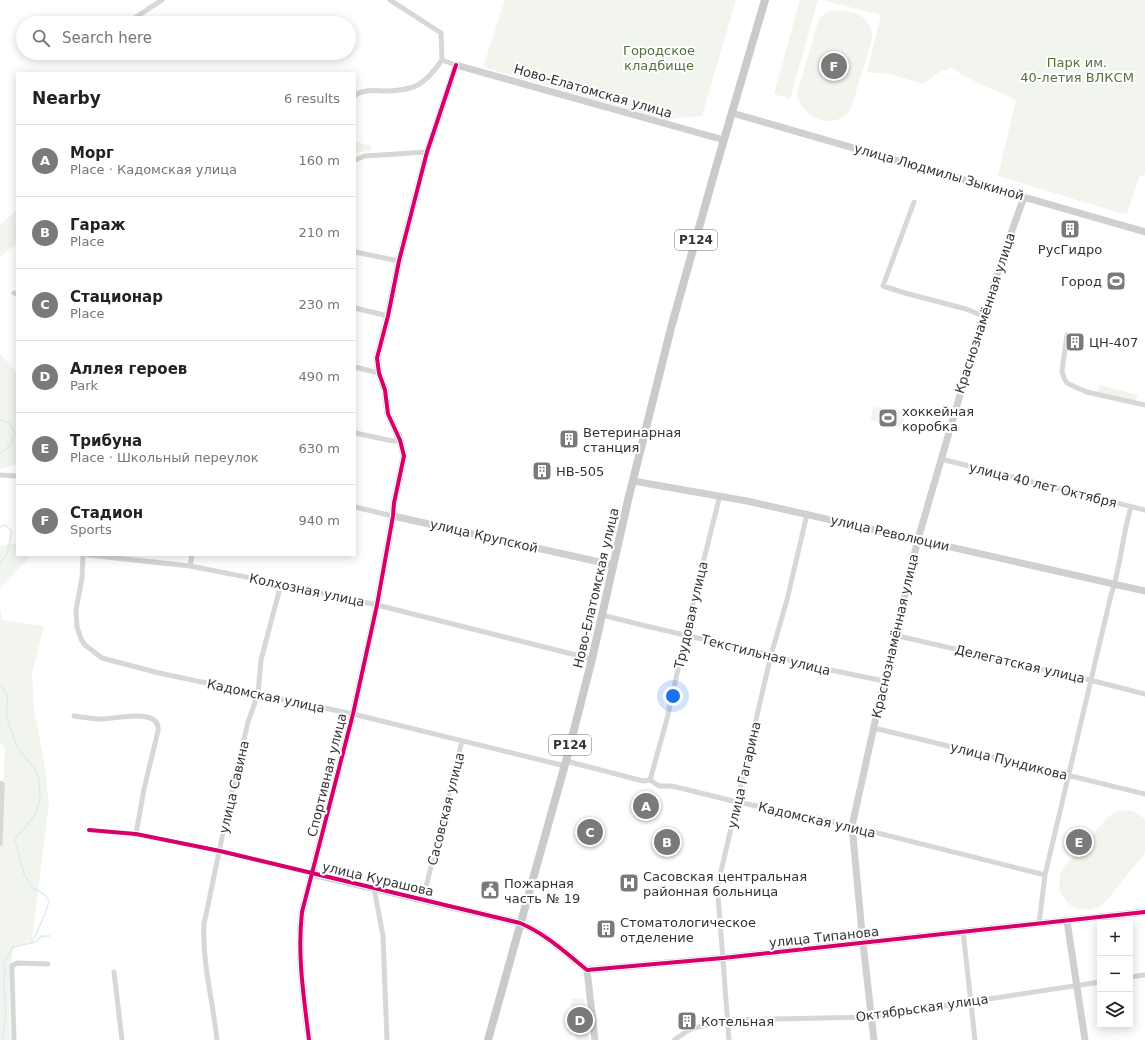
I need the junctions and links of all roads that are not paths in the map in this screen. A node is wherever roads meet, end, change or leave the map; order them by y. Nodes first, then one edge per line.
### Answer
1 (162, 0) edge
2 (390, 0) edge
3 (765, 0) edge
4 (138, 16) edge
5 (442, 60) junction
6 (456, 65) junction
7 (356, 94) edge
8 (732, 113) junction
9 (724, 140) junction
10 (427, 152) junction
11 (356, 160) edge
12 (1024, 197) junction
13 (914, 202) dead end
14 (1145, 232) edge
15 (356, 252) edge
16 (399, 261) junction
17 (356, 308) edge
18 (388, 316) junction
19 (982, 316) junction
20 (1067, 335) dead end
21 (356, 367) edge
22 (379, 373) junction
23 (1145, 405) edge
24 (356, 433) edge
25 (400, 440) junction
26 (941, 459) junction
27 (0, 475) edge
28 (16, 476) edge
29 (633, 481) junction
30 (720, 495) junction
31 (356, 507) edge
32 (1131, 507) junction
33 (1145, 510) edge
34 (806, 514) junction
35 (393, 516) junction
36 (918, 539) junction
37 (83, 556) edge
38 (97, 556) edge
39 (192, 556) edge
40 (613, 565) junction
41 (190, 566) junction
42 (281, 584) junction
43 (1114, 584) junction
44 (1145, 591) edge
45 (377, 606) junction
46 (602, 615) junction
47 (686, 635) junction
48 (894, 635) junction
49 (771, 655) junction
50 (592, 659) junction
51 (1090, 680) junction
52 (884, 681) junction
53 (258, 694) junction
54 (1145, 694) edge
55 (353, 714) junction
56 (74, 716) dead end
57 (874, 728) junction
58 (462, 741) junction
59 (566, 764) junction
60 (1068, 775) junction
61 (650, 780) junction
62 (0, 783) edge
63 (1145, 794) edge
64 (737, 802) junction
65 (852, 826) junction
66 (89, 830) dead end
67 (136, 834) junction
68 (0, 844) edge
69 (220, 851) junction
70 (312, 874) junction
71 (1045, 875) junction
72 (374, 888) junction
73 (423, 899) junction
74 (1145, 912) edge
75 (1067, 921) junction
76 (520, 923) junction
77 (1039, 924) junction
78 (963, 931) junction
79 (863, 943) junction
80 (723, 958) junction
81 (48, 964) dead end
82 (586, 970) junction
83 (114, 972) dead end
84 (1145, 975) edge
85 (1133, 977) edge
86 (1097, 982) edge
87 (1076, 985) junction
88 (971, 1001) junction
89 (871, 1017) junction
90 (728, 1020) junction
91 (14, 1040) edge
92 (122, 1040) edge
93 (217, 1040) edge
94 (309, 1040) edge
95 (387, 1040) edge
96 (488, 1040) edge
97 (595, 1040) edge
98 (674, 1040) edge
99 (729, 1040) edge
100 (874, 1040) edge
101 (975, 1040) edge
102 (1085, 1040) edge

1 - 4 street
2 - 5 street
3 - 8 main road, Ново-Елатомская улица / Р124
5 - 6 street
5 - 7 street
6 - 9 street, Ново-Елатомская улица
6 - 10 street, Спортивная улица
8 - 9 main road, Ново-Елатомская улица / Р124
8 - 12 street, улица Людмилы Зыкиной
9 - 29 main road, Ново-Елатомская улица / Р124
10 - 11 street
10 - 16 street, Спортивная улица
12 - 14 street, улица Людмилы Зыкиной
12 - 19 street, Краснознамённая улица
13 - 19 street
15 - 16 street
16 - 18 street, Спортивная улица
17 - 18 street
18 - 22 street, Спортивная улица
19 - 26 street, Краснознамённая улица
20 - 23 street
21 - 22 street
22 - 25 street, Спортивная улица
24 - 25 street
25 - 35 street, Спортивная улица
26 - 32 street, улица 40 лет Октября
26 - 36 street, Краснознамённая улица
27 - 28 street
29 - 30 street, улица Революции
29 - 40 main road, Ново-Елатомская улица / Р124
30 - 34 street, улица Революции
30 - 47 street, Трудовая улица
31 - 35 street, улица Крупской
32 - 33 street, улица 40 лет Октября
32 - 43 street
34 - 36 street, улица Революции
34 - 49 street, улица Гагарина
35 - 40 street, улица Крупской
35 - 45 street, Спортивная улица
36 - 43 street, улица Революции
36 - 48 street, Краснознамённая улица
37 - 53 street, Кадомская улица
38 - 41 street, Колхозная улица
39 - 41 street
40 - 46 main road, Ново-Елатомская улица / Р124
41 - 42 street, Колхозная улица
42 - 45 street, Колхозная улица
42 - 53 street, улица Савина
43 - 44 street, улица Революции
43 - 51 street
45 - 50 street, Колхозная улица
45 - 55 street, Спортивная улица
46 - 47 street, Текстильная улица
46 - 50 main road, Ново-Елатомская улица / Р124
47 - 49 street, Текстильная улица
47 - 61 street, Трудовая улица
48 - 51 street, Делегатская улица
48 - 52 street, Краснознамённая улица
49 - 52 street, Текстильная улица
49 - 64 street, улица Гагарина
50 - 59 main road, Ново-Елатомская улица / Р124
51 - 54 street, Делегатская улица
51 - 60 street
52 - 57 street, Краснознамённая улица
53 - 55 street, Кадомская улица
53 - 69 street, улица Савина
55 - 58 street, Кадомская улица
55 - 70 street, Спортивная улица
56 - 67 street
57 - 60 street, улица Пундикова
57 - 65 street, Краснознамённая улица
58 - 59 street, Кадомская улица
58 - 73 street, Сасовская улица
59 - 61 street, Кадомская улица
59 - 76 main road, Ново-Елатомская улица / Р124
60 - 63 street, улица Пундикова
60 - 71 street
61 - 64 street, Кадомская улица
62 - 68 street
64 - 65 street, Кадомская улица
64 - 80 street, улица Гагарина
65 - 71 street, Кадомская улица
65 - 79 street, Краснознамённая улица
66 - 67 street, улица Курашова
67 - 69 street, улица Курашова
69 - 70 street, улица Курашова
69 - 93 street, улица Савина
70 - 72 street, улица Курашова
70 - 94 street, Спортивная улица
71 - 77 street
72 - 73 street, улица Курашова
72 - 95 street
73 - 76 street, улица Курашова
74 - 75 street, улица Типанова
75 - 77 street, улица Типанова
75 - 87 street
76 - 82 street
76 - 96 main road, Ново-Елатомская улица / Р124
77 - 78 street, улица Типанова
78 - 79 street, улица Типанова
78 - 88 street
79 - 80 street, улица Типанова
79 - 89 street, Краснознамённая улица
80 - 82 street, улица Типанова
80 - 90 street, улица Гагарина
81 - 91 street
82 - 97 street
83 - 92 street
84 - 85 street
86 - 87 street, Октябрьская улица
87 - 88 street, Октябрьская улица
87 - 102 street
88 - 89 street, Октябрьская улица
88 - 101 street
89 - 90 street, Октябрьская улица
89 - 100 street, Краснознамённая улица
90 - 98 street, Октябрьская улица
90 - 99 street, улица Гагарина

